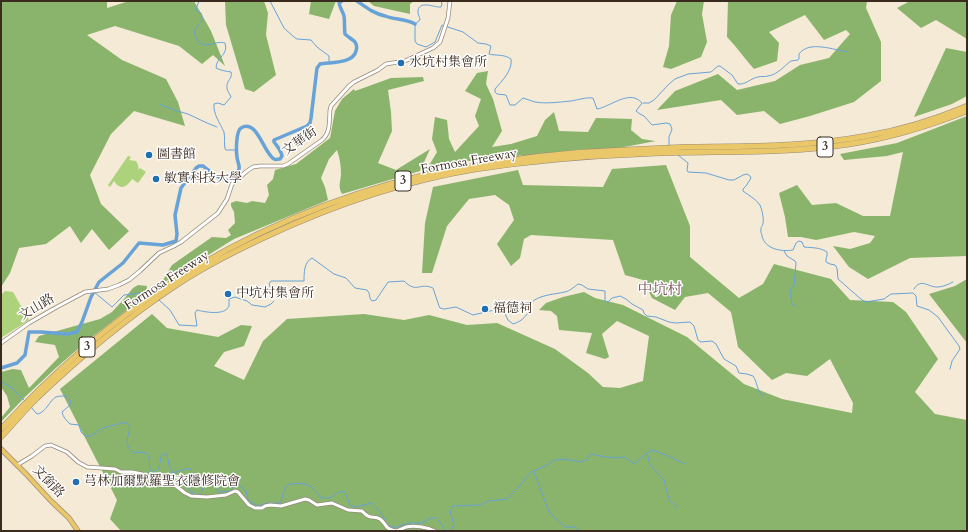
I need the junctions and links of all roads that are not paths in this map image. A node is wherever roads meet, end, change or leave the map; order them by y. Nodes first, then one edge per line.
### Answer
1 (450, 1) edge
2 (967, 106) edge
3 (967, 111) edge
4 (172, 285) junction
5 (85, 292) joint
6 (1, 343) edge
7 (21, 411) junction
8 (1, 429) edge
9 (1, 437) edge
10 (1, 449) edge
11 (17, 465) junction
12 (78, 531) edge
13 (396, 531) edge
14 (435, 531) edge

1 - 5 street, 文華街
2 - 4 highway, Formosa Freeway / 3
3 - 4 highway, Formosa Freeway / 3
4 - 7 highway, Formosa Freeway / 3
5 - 6 street, 文山路
7 - 8 highway, Formosa Freeway / 3
7 - 9 highway, Formosa Freeway / 3
10 - 11 main road, 文銜路
11 - 12 main road, 文銜路
11 - 13 street
13 - 14 street

